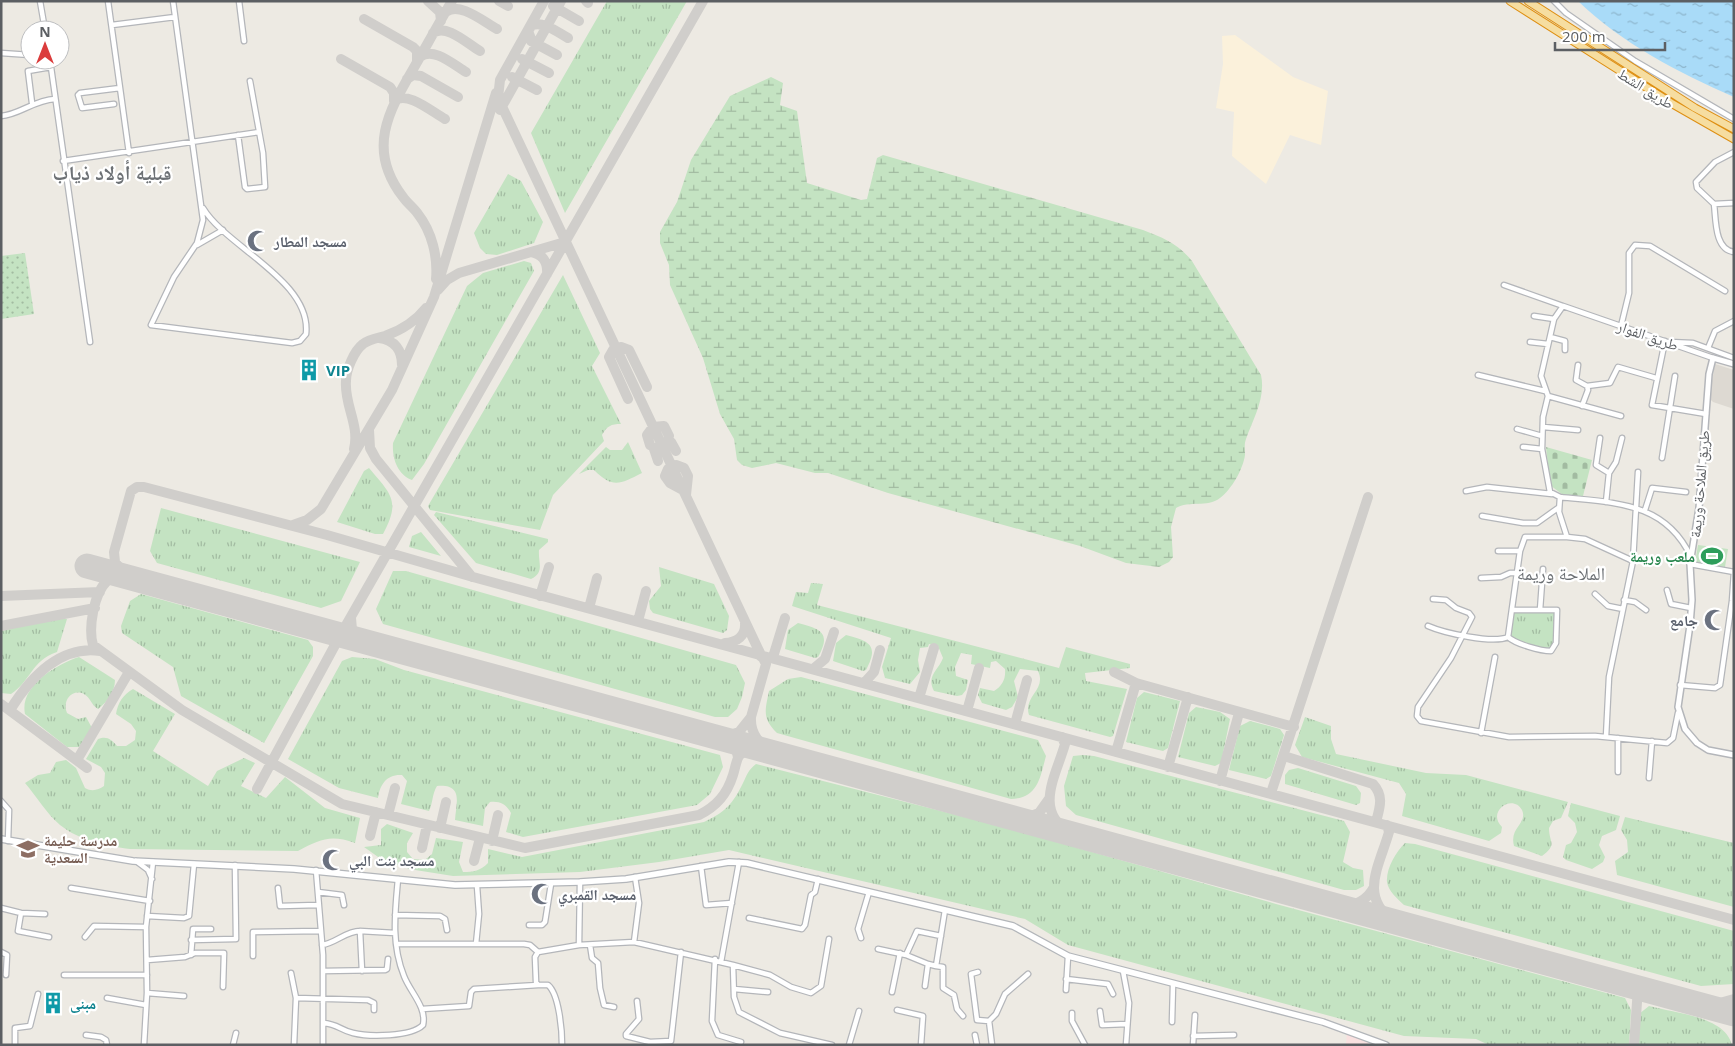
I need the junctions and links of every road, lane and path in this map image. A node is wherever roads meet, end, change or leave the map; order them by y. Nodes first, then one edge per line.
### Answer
1 (40, 1) edge
2 (108, 1) edge
3 (173, 1) edge
4 (239, 1) edge
5 (1510, 1) edge
6 (1528, 1) edge
7 (1554, 1) edge
8 (176, 17) junction
9 (43, 20) edge
10 (112, 25) junction
11 (244, 42) dead end
12 (1, 53) edge
13 (20, 54) edge
14 (34, 70) edge
15 (51, 70) edge
16 (250, 81) dead end
17 (120, 88) junction
18 (55, 98) junction
19 (32, 103) junction
20 (114, 104) dead end
21 (1, 116) edge
22 (1734, 119) edge
23 (1734, 129) edge
24 (259, 132) junction
25 (238, 135) junction
26 (1734, 139) edge
27 (194, 142) junction
28 (129, 152) junction
29 (1734, 152) edge
30 (63, 161) junction
31 (1734, 203) edge
32 (1714, 204) junction
33 (203, 208) junction
34 (202, 227) junction
35 (223, 230) junction
36 (212, 235) junction
37 (194, 248) junction
38 (1734, 252) edge
39 (1504, 285) dead end
40 (1725, 291) dead end
41 (1563, 306) junction
42 (1534, 316) dead end
43 (1554, 319) junction
44 (1734, 321) edge
45 (1621, 326) junction
46 (1550, 337) junction
47 (90, 342) dead end
48 (1530, 342) dead end
49 (1667, 342) junction
50 (1548, 344) junction
51 (1708, 348) junction
52 (1564, 350) dead end
53 (1713, 358) junction
54 (1734, 358) edge
55 (1734, 364) edge
56 (1578, 365) dead end
57 (1478, 375) dead end
58 (1675, 376) dead end
59 (1656, 378) junction
60 (1587, 386) junction
61 (1546, 393) junction
62 (1582, 406) junction
63 (1668, 408) junction
64 (1706, 414) junction
65 (1620, 416) dead end
66 (1543, 427) junction
67 (1517, 429) dead end
68 (1578, 430) dead end
69 (1542, 436) junction
70 (1600, 438) dead end
71 (1622, 438) dead end
72 (1523, 447) dead end
73 (1542, 449) junction
74 (1662, 458) dead end
75 (1638, 472) dead end
76 (1609, 473) junction
77 (1466, 491) dead end
78 (1686, 492) dead end
79 (1552, 494) junction
80 (1560, 497) junction
81 (1606, 502) junction
82 (1636, 507) junction
83 (1558, 508) junction
84 (1646, 510) junction
85 (1482, 516) dead end
86 (1567, 537) junction
87 (1498, 551) dead end
88 (1520, 551) junction
89 (1691, 557) junction
90 (1633, 561) junction
91 (1690, 564) junction
92 (1543, 569) dead end
93 (1734, 572) edge
94 (1518, 573) junction
95 (1481, 578) dead end
96 (1666, 590) dead end
97 (1595, 594) dead end
98 (1433, 598) dead end
99 (1624, 600) junction
100 (1733, 601) edge
101 (1691, 608) junction
102 (1623, 609) junction
103 (1513, 610) junction
104 (1540, 610) junction
105 (1646, 610) dead end
106 (1428, 626) dead end
107 (1464, 635) junction
108 (1508, 637) junction
109 (1495, 657) dead end
110 (1680, 685) junction
111 (1678, 714) junction
112 (1481, 733) junction
113 (1606, 737) junction
114 (1618, 738) junction
115 (1652, 741) junction
116 (1734, 756) edge
117 (1618, 772) dead end
118 (1648, 778) dead end
119 (1, 801) edge
120 (1, 839) edge
121 (8, 840) junction
122 (136, 861) junction
123 (153, 862) junction
124 (739, 862) junction
125 (194, 864) junction
126 (235, 865) junction
127 (701, 866) junction
128 (316, 870) junction
129 (635, 877) junction
130 (398, 879) junction
131 (818, 879) junction
132 (152, 880) junction
133 (580, 882) junction
134 (551, 884) junction
135 (477, 886) junction
136 (70, 888) dead end
137 (278, 888) dead end
138 (318, 892) junction
139 (869, 892) junction
140 (150, 901) junction
141 (732, 903) junction
142 (318, 905) junction
143 (344, 905) dead end
144 (1, 908) edge
145 (945, 910) junction
146 (21, 912) junction
147 (45, 914) dead end
148 (395, 914) junction
149 (147, 916) junction
150 (748, 918) dead end
151 (529, 925) dead end
152 (146, 927) junction
153 (211, 929) dead end
154 (447, 930) dead end
155 (320, 931) junction
156 (360, 931) junction
157 (395, 933) junction
158 (941, 936) junction
159 (49, 937) dead end
160 (85, 937) dead end
161 (861, 938) dead end
162 (829, 939) dead end
163 (192, 940) junction
164 (634, 942) junction
165 (396, 944) junction
166 (476, 944) junction
167 (579, 945) junction
168 (590, 945) junction
169 (322, 946) junction
170 (878, 949) dead end
171 (1, 952) edge
172 (538, 952) junction
173 (681, 952) junction
174 (900, 953) junction
175 (191, 955) junction
176 (906, 955) junction
177 (253, 956) dead end
178 (1068, 956) junction
179 (388, 959) dead end
180 (147, 960) junction
181 (715, 960) junction
182 (721, 962) junction
183 (928, 964) junction
184 (733, 965) junction
185 (936, 966) junction
186 (362, 970) junction
187 (323, 971) junction
188 (1123, 971) junction
189 (978, 972) dead end
190 (291, 973) dead end
191 (1028, 974) dead end
192 (6, 975) dead end
193 (64, 975) dead end
194 (147, 975) junction
195 (1066, 979) junction
196 (538, 985) junction
197 (1173, 985) junction
198 (925, 986) dead end
199 (223, 987) dead end
200 (734, 989) junction
201 (1066, 990) dead end
202 (768, 992) dead end
203 (892, 992) dead end
204 (147, 993) junction
205 (38, 994) dead end
206 (1113, 994) dead end
207 (184, 996) dead end
208 (108, 998) dead end
209 (296, 998) junction
210 (324, 998) junction
211 (636, 1001) dead end
212 (146, 1005) junction
213 (614, 1007) dead end
214 (422, 1009) junction
215 (374, 1010) dead end
216 (897, 1010) dead end
217 (859, 1011) dead end
218 (1100, 1012) dead end
219 (1072, 1013) dead end
220 (1194, 1015) dead end
221 (963, 1016) dead end
222 (989, 1021) junction
223 (1172, 1022) dead end
224 (323, 1023) junction
225 (1127, 1024) junction
226 (236, 1032) dead end
227 (975, 1035) dead end
228 (1234, 1035) dead end
229 (86, 1036) dead end
230 (1193, 1036) junction
231 (741, 1042) dead end
232 (1372, 1042) edge
233 (15, 1045) edge
234 (107, 1045) edge
235 (144, 1045) edge
236 (233, 1045) edge
237 (294, 1045) edge
238 (323, 1045) edge
239 (562, 1045) edge
240 (832, 1045) edge
241 (848, 1045) edge
242 (921, 1045) edge
243 (977, 1045) edge
244 (992, 1045) edge
245 (1085, 1045) edge
246 (1126, 1045) edge
247 (1193, 1045) edge
248 (1386, 1045) edge

1 - 9 street
2 - 10 street
3 - 8 street
4 - 11 street
5 - 26 highway, طريق الشط
6 - 23 highway, طريق الشط
7 - 22 street
8 - 10 street
8 - 27 street
10 - 17 street
12 - 13 street
14 - 19 street
15 - 18 street
16 - 24 street
17 - 20 street
17 - 28 street
18 - 19 street
18 - 30 street
19 - 21 street
24 - 25 street
24 - 25 street
25 - 27 street
27 - 28 street
27 - 33 street
28 - 30 street
29 - 32 street
30 - 47 street
31 - 32 street
32 - 38 street
33 - 34 street
33 - 35 street
34 - 36 street
34 - 37 street
35 - 36 street
35 - 37 street
36 - 37 street
39 - 41 street, طريق الفوار
40 - 45 street
41 - 43 street
41 - 45 street, طريق الفوار
42 - 43 street
43 - 46 street
44 - 51 street
45 - 49 street, طريق الفوار
46 - 50 street
46 - 52 street
48 - 50 street
49 - 51 street
49 - 53 street, طريق الفوار
49 - 59 street
50 - 61 street
51 - 54 street
53 - 55 street, طريق الفوار
53 - 64 street, طريق الملاحة وريمة
56 - 60 street
57 - 61 street
58 - 63 street
59 - 60 street
59 - 63 street
60 - 62 street
61 - 62 street
61 - 66 street
62 - 65 street
63 - 64 street
63 - 74 street
64 - 89 street, طريق الملاحة وريمة
66 - 68 street
66 - 69 street
67 - 69 street
69 - 73 street
70 - 76 street
71 - 76 street
72 - 73 street
73 - 79 street
75 - 82 street
76 - 81 street
77 - 79 street
78 - 84 street
79 - 80 street
80 - 81 street
80 - 83 street
81 - 82 street
82 - 84 street
82 - 90 street
83 - 85 street
83 - 86 street
84 - 89 street
86 - 88 street
86 - 90 street
87 - 88 street
88 - 94 street
89 - 91 street, طريق الملاحة وريمة
90 - 99 street
91 - 93 street
91 - 101 street, طريق الملاحة وريمة
92 - 104 street
93 - 100 street
94 - 95 street
94 - 103 street
96 - 101 street
97 - 102 street
98 - 107 street
99 - 102 street
99 - 105 street
100 - 110 street
101 - 110 street, طريق الملاحة وريمة
102 - 113 street
103 - 104 street
103 - 108 street
104 - 108 street
106 - 107 street
107 - 108 street
107 - 112 street
109 - 112 street
110 - 111 street, طريق الملاحة وريمة
111 - 115 street
111 - 116 street
112 - 113 street
113 - 114 street
114 - 115 street
114 - 117 street
115 - 118 street
119 - 121 street
120 - 121 main road
121 - 122 main road
122 - 123 main road
122 - 132 street
123 - 125 main road
123 - 132 street
124 - 127 main road
124 - 131 main road
124 - 141 street
125 - 126 main road
125 - 149 street
126 - 128 main road
126 - 163 street
127 - 129 main road
127 - 141 street
128 - 130 main road
128 - 138 street
129 - 133 main road
129 - 164 street
130 - 135 main road
130 - 148 street
131 - 139 main road
131 - 150 street
132 - 140 street
133 - 134 main road
133 - 167 street
134 - 135 main road
134 - 151 street
135 - 166 street
136 - 140 street
137 - 142 street
138 - 142 street
138 - 143 street
139 - 145 main road
139 - 161 street
140 - 149 street
141 - 182 street
142 - 155 street
144 - 146 street
145 - 158 street
145 - 178 main road
146 - 147 street
146 - 159 street
148 - 154 street
148 - 157 street
149 - 152 street
152 - 160 street
152 - 180 street
153 - 163 street
155 - 169 street
155 - 177 street
156 - 157 street
156 - 169 street
156 - 186 street
157 - 165 street
158 - 176 street
158 - 185 street
162 - 184 street
163 - 175 street
164 - 168 street
164 - 173 street
165 - 166 street
165 - 214 street
166 - 172 street
167 - 168 street
167 - 172 street
168 - 213 street
169 - 187 street
170 - 174 street
171 - 192 street
172 - 196 street
173 - 181 street
173 - 211 street
174 - 176 street
174 - 203 street
175 - 180 street
175 - 199 street
176 - 183 street
178 - 188 main road
178 - 195 street
179 - 186 street
180 - 194 street
181 - 182 street
181 - 231 street
182 - 184 street
183 - 185 street
183 - 198 street
184 - 200 street
185 - 221 street
186 - 187 street
187 - 210 street
188 - 197 main road
188 - 225 street
189 - 222 street
190 - 209 street
191 - 222 street
193 - 194 street
194 - 204 street
195 - 201 street
195 - 206 street
196 - 214 street
196 - 239 street
197 - 223 street
197 - 232 main road
200 - 202 street
200 - 240 street
204 - 207 street
204 - 212 street
205 - 233 street
208 - 212 street
209 - 210 street
209 - 237 street
210 - 215 street
210 - 224 street
212 - 235 street
214 - 224 street
216 - 242 street
217 - 241 street
218 - 225 street
219 - 245 street
220 - 230 street
222 - 244 street
224 - 238 street
225 - 246 street
226 - 236 street
227 - 243 street
228 - 230 street
229 - 234 street
230 - 247 street
232 - 248 main road

